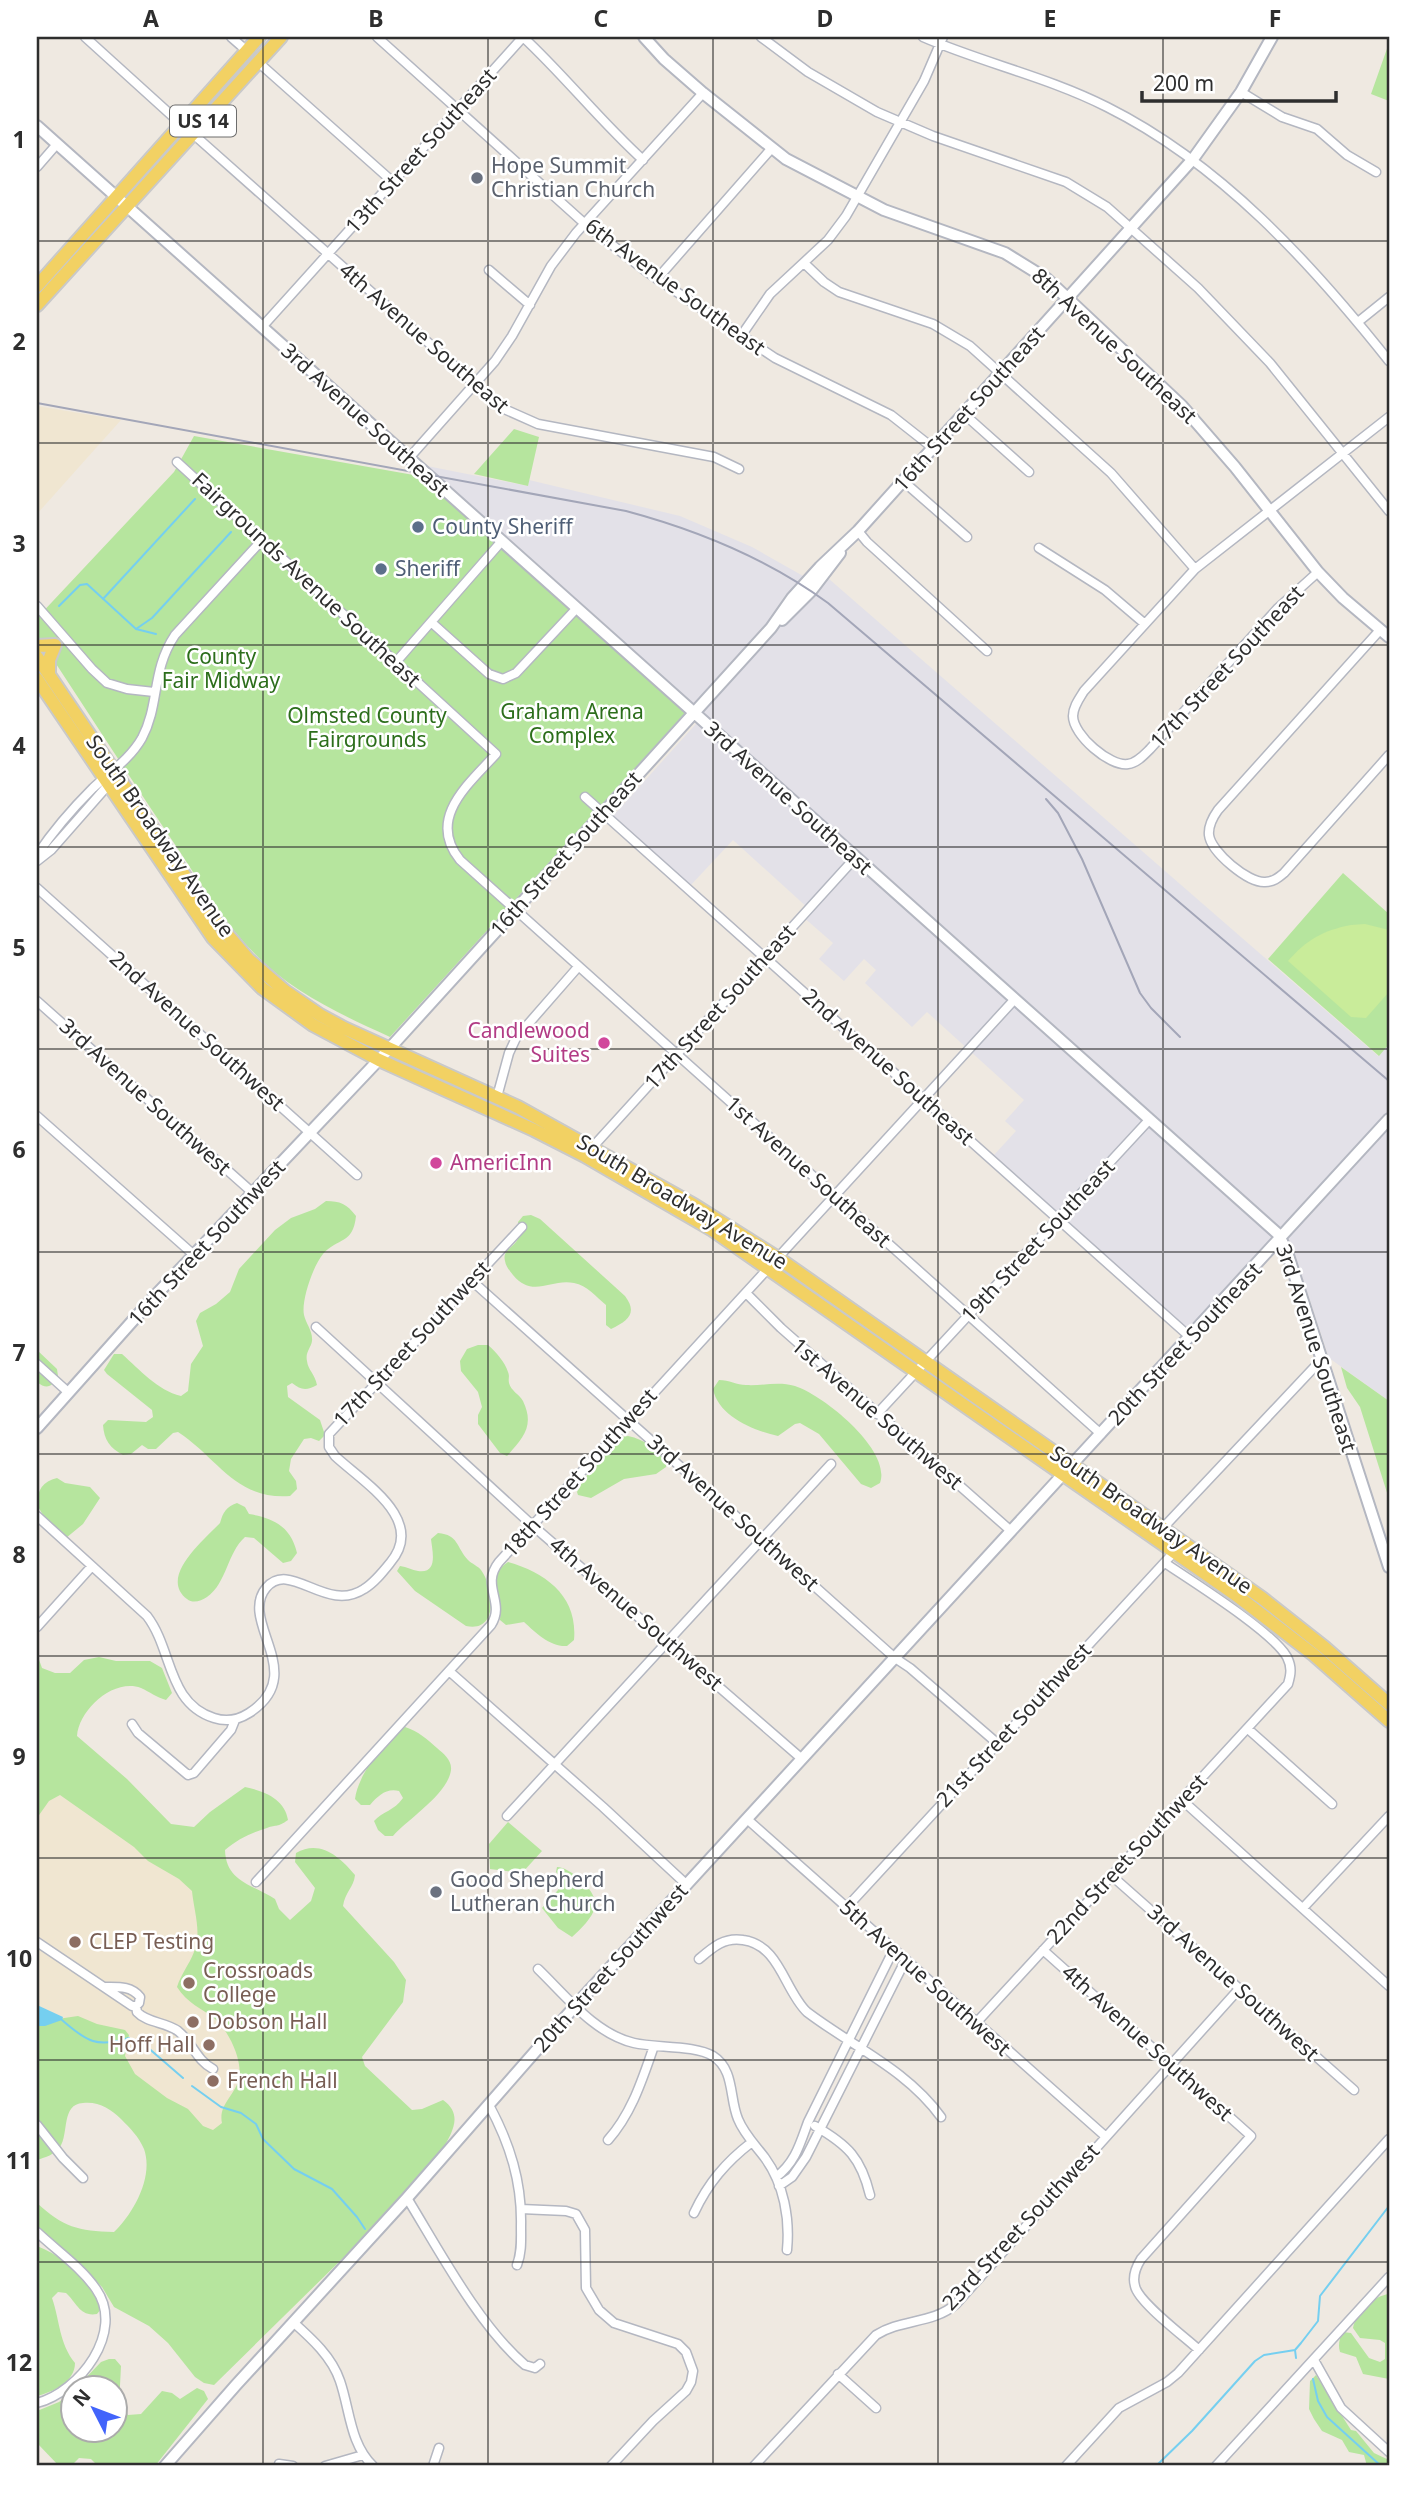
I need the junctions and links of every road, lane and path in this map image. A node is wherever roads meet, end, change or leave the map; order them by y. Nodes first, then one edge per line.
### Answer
1 (85, 37) edge
2 (231, 37) edge
3 (259, 37) edge
4 (281, 37) edge
5 (377, 37) edge
6 (523, 37) edge
7 (644, 37) edge
8 (761, 37) edge
9 (923, 37) edge
10 (1272, 37) edge
11 (941, 40) edge
12 (247, 51) junction
13 (258, 62) junction
14 (1241, 92) junction
15 (703, 93) junction
16 (458, 110) junction
17 (901, 123) junction
18 (181, 124) junction
19 (37, 126) edge
20 (192, 133) junction
21 (57, 144) junction
22 (771, 149) junction
23 (1193, 159) junction
24 (643, 160) junction
25 (37, 167) edge
26 (1376, 172) dead end
27 (393, 183) junction
28 (116, 197) junction
29 (857, 197) junction
30 (126, 206) junction
31 (584, 222) junction
32 (1131, 228) junction
33 (327, 254) junction
34 (804, 262) junction
35 (489, 270) dead end
36 (657, 279) junction
37 (37, 286) edge
38 (1389, 297) edge
39 (1069, 298) junction
40 (37, 305) edge
41 (530, 305) junction
42 (1358, 322) junction
43 (262, 327) junction
44 (741, 336) junction
45 (1389, 361) edge
46 (1002, 372) junction
47 (474, 385) junction
48 (964, 414) junction
49 (1389, 417) edge
50 (933, 448) junction
51 (1343, 453) junction
52 (409, 458) junction
53 (177, 462) dead end
54 (739, 469) dead end
55 (1029, 472) dead end
56 (903, 481) junction
57 (1269, 510) junction
58 (1389, 511) edge
59 (858, 531) junction
60 (967, 537) dead end
61 (262, 540) junction
62 (501, 541) junction
63 (1039, 548) dead end
64 (1195, 569) junction
65 (1318, 572) junction
66 (37, 606) edge
67 (576, 608) junction
68 (431, 622) junction
69 (1145, 624) junction
70 (1385, 633) edge
71 (60, 641) junction
72 (37, 646) edge
73 (987, 651) dead end
74 (37, 657) edge
75 (396, 662) junction
76 (43, 677) edge
77 (154, 692) junction
78 (694, 714) junction
79 (496, 754) joint
80 (1389, 755) edge
81 (109, 779) junction
82 (585, 797) dead end
83 (603, 813) junction
84 (37, 855) edge
85 (855, 858) junction
86 (37, 861) edge
87 (37, 888) edge
88 (515, 911) junction
89 (765, 957) junction
90 (578, 967) junction
91 (37, 1000) edge
92 (1014, 1000) junction
93 (390, 1048) junction
94 (677, 1055) junction
95 (379, 1060) junction
96 (497, 1097) junction
97 (924, 1099) junction
98 (37, 1116) edge
99 (1389, 1119) edge
100 (1149, 1120) junction
101 (310, 1133) junction
102 (589, 1151) junction
103 (357, 1175) dead end
104 (253, 1193) junction
105 (835, 1196) junction
106 (1058, 1219) junction
107 (522, 1227) dead end
108 (1282, 1239) junction
109 (194, 1255) junction
110 (773, 1263) junction
111 (471, 1280) junction
112 (746, 1293) junction
113 (968, 1316) junction
114 (318, 1327) dead end
115 (1190, 1338) junction
116 (1322, 1359) junction
117 (37, 1364) edge
118 (922, 1366) junction
119 (377, 1384) junction
120 (68, 1392) junction
121 (877, 1414) junction
122 (628, 1420) junction
123 (37, 1428) edge
124 (1101, 1434) junction
125 (831, 1464) dead end
126 (1069, 1470) junction
127 (37, 1517) edge
128 (532, 1525) junction
129 (1012, 1531) junction
130 (1158, 1533) junction
131 (762, 1540) junction
132 (1179, 1547) junction
133 (1165, 1563) junction
134 (93, 1566) junction
135 (1389, 1567) edge
136 (37, 1627) edge
137 (668, 1642) junction
138 (895, 1658) junction
139 (449, 1671) junction
140 (1389, 1704) edge
141 (235, 1720) junction
142 (1389, 1721) edge
143 (132, 1724) dead end
144 (1248, 1728) junction
145 (997, 1743) junction
146 (802, 1759) junction
147 (554, 1764) junction
148 (1182, 1800) junction
149 (1332, 1804) dead end
150 (507, 1816) dead end
151 (1389, 1816) edge
152 (747, 1819) junction
153 (1112, 1876) junction
154 (256, 1882) dead end
155 (687, 1885) junction
156 (846, 1908) junction
157 (1303, 1909) junction
158 (37, 1941) edge
159 (1043, 1950) junction
160 (893, 1951) junction
161 (699, 1959) dead end
162 (905, 1961) junction
163 (538, 1969) dead end
164 (1389, 1986) edge
165 (106, 1987) junction
166 (1239, 1989) junction
167 (576, 2005) junction
168 (136, 2006) junction
169 (975, 2023) junction
170 (850, 2040) junction
171 (654, 2046) junction
172 (861, 2047) junction
173 (1169, 2064) junction
174 (213, 2069) dead end
175 (1354, 2090) dead end
176 (489, 2105) junction
177 (941, 2117) dead end
178 (808, 2122) junction
179 (37, 2125) edge
180 (819, 2129) junction
181 (1105, 2136) junction
182 (1389, 2138) edge
183 (608, 2140) dead end
184 (752, 2142) junction
185 (776, 2177) junction
186 (83, 2178) dead end
187 (779, 2186) junction
188 (870, 2195) dead end
189 (407, 2198) junction
190 (521, 2209) junction
191 (694, 2213) dead end
192 (37, 2232) edge
193 (787, 2250) dead end
194 (517, 2265) dead end
195 (1389, 2277) edge
196 (293, 2322) junction
197 (1199, 2350) junction
198 (1314, 2360) junction
199 (540, 2364) dead end
200 (838, 2374) junction
201 (37, 2403) edge
202 (876, 2408) dead end
203 (439, 2448) dead end
204 (1389, 2452) edge
205 (363, 2455) junction
206 (279, 2464) dead end
207 (165, 2466) edge
208 (293, 2466) edge
209 (325, 2466) edge
210 (373, 2466) edge
211 (433, 2466) edge
212 (611, 2466) edge
213 (754, 2466) edge
214 (1066, 2466) edge
215 (1216, 2466) edge

1 - 18 street
2 - 12 street
3 - 12 main road, US 14
4 - 13 main road, US 14
5 - 16 street, 6th Avenue Southeast
6 - 16 street, 13th Street Southeast
6 - 24 street
7 - 15 street, 8th Avenue Southeast
8 - 17 street
9 - 11 street
10 - 14 street, 16th Street Southeast
11 - 17 street
11 - 23 street
12 - 18 main road, US 14
13 - 20 main road, US 14
13 - 27 street
14 - 23 street, 16th Street Southeast
14 - 26 street
15 - 22 street, 8th Avenue Southeast
15 - 24 street
16 - 27 street, 13th Street Southeast
16 - 31 street, 6th Avenue Southeast
17 - 29 street
17 - 32 street
18 - 28 main road, US 14
19 - 21 street, 3rd Avenue Southeast
20 - 30 main road, US 14
20 - 33 street, 4th Avenue Southeast
21 - 25 street
21 - 28 street, 3rd Avenue Southeast
22 - 29 street, 8th Avenue Southeast
22 - 36 street
23 - 32 street, 16th Street Southeast
23 - 42 street
24 - 31 street
27 - 33 street, 13th Street Southeast
28 - 30 street, 3rd Avenue Southeast
28 - 37 main road, US 14
29 - 34 street
29 - 39 street, 8th Avenue Southeast
30 - 40 main road, US 14
30 - 43 street, 3rd Avenue Southeast
31 - 36 street, 6th Avenue Southeast
31 - 41 street
32 - 39 street, 16th Street Southeast
32 - 51 street
33 - 43 street, 13th Street Southeast
33 - 47 street, 4th Avenue Southeast
34 - 44 street
34 - 46 street
35 - 41 street
36 - 44 street, 6th Avenue Southeast
38 - 42 street
39 - 46 street, 16th Street Southeast
39 - 57 street, 8th Avenue Southeast
41 - 47 street
42 - 45 street
43 - 52 street, 3rd Avenue Southeast
44 - 50 street, 6th Avenue Southeast
46 - 48 street, 16th Street Southeast
46 - 64 street
47 - 52 street
47 - 54 street, 4th Avenue Southeast
48 - 50 street, 16th Street Southeast
48 - 55 street
49 - 51 street
50 - 56 street, 16th Street Southeast
51 - 57 street
51 - 58 street
52 - 62 street, 3rd Avenue Southeast
53 - 61 street, Fairgrounds Avenue Southeast
56 - 59 street, 16th Street Southeast
56 - 60 street
57 - 64 street
57 - 65 street, 8th Avenue Southeast
59 - 73 street
59 - 78 street, 16th Street Southeast
61 - 75 street, Fairgrounds Avenue Southeast
61 - 77 street
62 - 67 street, 3rd Avenue Southeast
62 - 68 street
63 - 69 street
64 - 69 street
65 - 69 street, 17th Street Southeast
65 - 70 street, 8th Avenue Southeast
66 - 71 street
67 - 68 street
67 - 78 street, 3rd Avenue Southeast
68 - 75 street
70 - 80 street
71 - 72 main road
71 - 76 main road
71 - 77 street
74 - 76 main road, South Broadway Avenue
75 - 79 street, Fairgrounds Avenue Southeast
76 - 81 main road, South Broadway Avenue
77 - 81 street
78 - 83 street, 16th Street Southeast
78 - 85 street, 3rd Avenue Southeast
79 - 88 street, 1st Avenue Southeast
81 - 84 street
81 - 86 street
81 - 93 main road, South Broadway Avenue
81 - 95 main road, South Broadway Avenue
82 - 83 street, 2nd Avenue Southeast
83 - 88 street, 16th Street Southeast
83 - 89 street, 2nd Avenue Southeast
85 - 89 street, 17th Street Southeast
85 - 92 street, 3rd Avenue Southeast
87 - 101 street, 2nd Avenue Southwest
88 - 90 street, 1st Avenue Southeast
88 - 93 street, 16th Street Southeast
89 - 94 street, 17th Street Southeast
89 - 97 street, 2nd Avenue Southeast
90 - 94 street, 1st Avenue Southeast
90 - 96 street
91 - 104 street, 3rd Avenue Southwest
92 - 97 street, 18th Street Southwest
92 - 100 street, 3rd Avenue Southeast
93 - 95 street, 16th Street Southeast
93 - 96 main road, South Broadway Avenue
94 - 102 street, 17th Street Southeast
94 - 105 street, 1st Avenue Southeast
95 - 101 street, 16th Street Southwest
95 - 102 main road, South Broadway Avenue
96 - 102 main road, South Broadway Avenue
97 - 105 street, 18th Street Southwest
97 - 106 street, 2nd Avenue Southeast
98 - 109 street
99 - 108 street, 20th Street Southeast
100 - 106 street, 19th Street Southeast
100 - 108 street, 3rd Avenue Southeast
101 - 103 street, 2nd Avenue Southwest
101 - 104 street, 16th Street Southwest
102 - 110 main road, South Broadway Avenue
104 - 109 street, 16th Street Southwest
105 - 110 street, 18th Street Southwest
105 - 113 street, 1st Avenue Southeast
106 - 113 street, 19th Street Southeast
106 - 115 street, 2nd Avenue Southeast
107 - 111 street, 17th Street Southwest
108 - 115 street, 20th Street Southeast
108 - 116 street, 3rd Avenue Southeast
109 - 120 street, 16th Street Southwest
110 - 112 street, 18th Street Southwest
110 - 118 main road, South Broadway Avenue
111 - 119 street, 17th Street Southwest
111 - 122 street, 3rd Avenue Southwest
112 - 121 street, 1st Avenue Southwest
112 - 122 street, 18th Street Southwest
113 - 118 street, 19th Street Southeast
113 - 124 street, 1st Avenue Southeast
114 - 119 street, 4th Avenue Southwest
115 - 124 street, 20th Street Southeast
116 - 130 street
116 - 135 street, 3rd Avenue Southeast
117 - 120 street
118 - 121 street, 19th Street Southeast
118 - 126 main road, South Broadway Avenue
119 - 128 street, 4th Avenue Southwest
119 - 141 street, 17th Street Southwest
120 - 123 street, 16th Street Southwest
121 - 129 street, 1st Avenue Southwest
122 - 128 street, 18th Street Southwest
122 - 131 street, 3rd Avenue Southwest
124 - 126 street, 20th Street Southeast
125 - 131 street
126 - 129 street, 20th Street Southwest
126 - 130 main road, South Broadway Avenue
127 - 134 street
128 - 137 street, 4th Avenue Southwest
128 - 139 street, 18th Street Southwest
129 - 138 street, 20th Street Southwest
130 - 132 main road, South Broadway Avenue
131 - 137 street
131 - 138 street, 3rd Avenue Southwest
132 - 133 street, 21st Street Southwest
132 - 140 main road, South Broadway Avenue
132 - 142 main road, South Broadway Avenue
133 - 144 street, 22nd Street Southwest
133 - 145 street, 21st Street Southwest
134 - 136 street
134 - 141 street
137 - 146 street, 4th Avenue Southwest
137 - 147 street
138 - 145 street, 3rd Avenue Southwest
138 - 146 street, 20th Street Southwest
139 - 147 street
139 - 154 street, 18th Street Southwest
141 - 143 street
144 - 148 street, 22nd Street Southwest
144 - 149 street
145 - 156 street, 21st Street Southwest
146 - 152 street, 20th Street Southwest
147 - 150 street
147 - 155 street
148 - 153 street, 22nd Street Southwest
148 - 157 street
151 - 157 street
152 - 155 street, 20th Street Southwest
152 - 156 street, 5th Avenue Southwest
153 - 159 street, 22nd Street Southwest
153 - 166 street, 3rd Avenue Southwest
155 - 167 street, 20th Street Southwest
156 - 160 street, 5th Avenue Southwest
157 - 164 street
158 - 165 street
159 - 169 street, 22nd Street Southwest
159 - 173 street, 4th Avenue Southwest
160 - 162 street, 5th Avenue Southwest
160 - 170 street
161 - 170 street
162 - 169 street, 5th Avenue Southwest
162 - 172 street
163 - 167 street
165 - 168 street
165 - 168 street
166 - 173 street, 23rd Street Southwest
166 - 175 street, 3rd Avenue Southwest
167 - 171 street
167 - 176 street, 20th Street Southwest
168 - 174 street
169 - 181 street, 5th Avenue Southwest
170 - 172 street
170 - 178 street
171 - 183 street
171 - 184 street
172 - 177 street
172 - 180 street
173 - 181 street, 23rd Street Southwest
173 - 197 street, 4th Avenue Southwest
176 - 189 street, 20th Street Southwest
176 - 190 street
178 - 180 street
178 - 185 street
179 - 186 street
180 - 187 street
180 - 188 street
181 - 200 street, 23rd Street Southwest
182 - 197 street
184 - 185 street
184 - 191 street
185 - 187 street
187 - 193 street
189 - 196 street, 20th Street Southwest
189 - 199 street
190 - 194 street
190 - 212 street
192 - 201 street
195 - 198 street
196 - 205 street
196 - 207 street, 20th Street Southwest
197 - 214 street
198 - 204 street
198 - 215 street
200 - 202 street
200 - 213 street, 23rd Street Southwest
203 - 211 street
205 - 209 street
205 - 210 street
206 - 208 street

